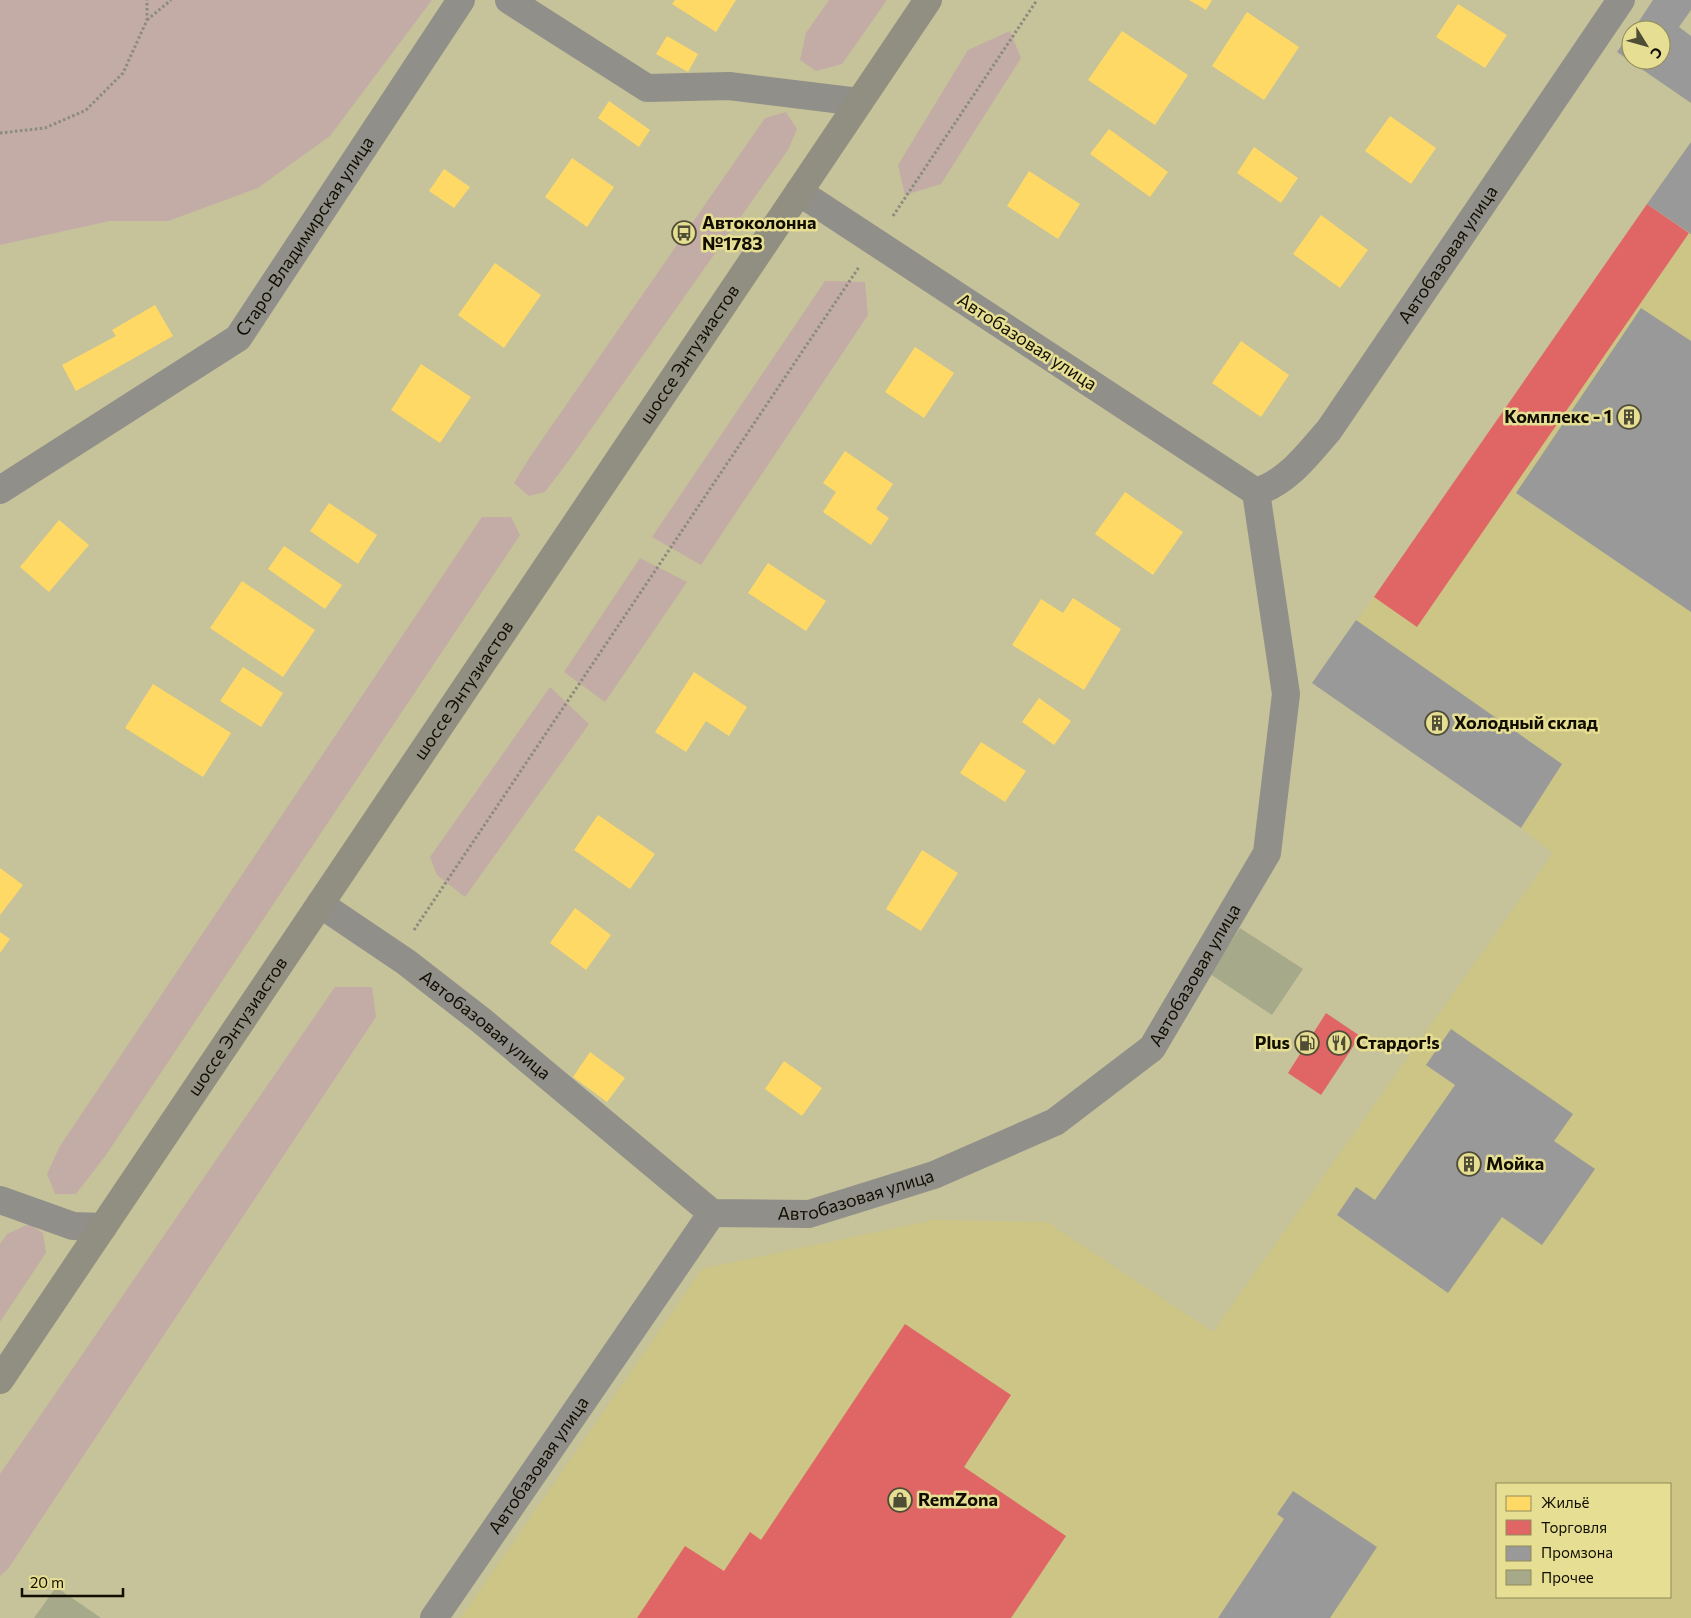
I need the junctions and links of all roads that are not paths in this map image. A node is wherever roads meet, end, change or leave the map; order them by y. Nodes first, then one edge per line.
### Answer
1 (461, 0) edge
2 (508, 0) edge
3 (928, 0) edge
4 (1621, 0) edge
5 (859, 102) junction
6 (799, 192) junction
7 (0, 490) edge
8 (1256, 492) junction
9 (320, 904) junction
10 (0, 1200) edge
11 (712, 1213) junction
12 (103, 1227) junction
13 (0, 1380) edge
14 (434, 1618) edge

1 - 7 street, Старо-Владимирская улица
2 - 5 street
3 - 5 main road, шоссе Энтузиастов
4 - 8 street, Автобазовая улица
5 - 6 main road, шоссе Энтузиастов
6 - 8 street, Автобазовая улица
6 - 9 main road, шоссе Энтузиастов
8 - 11 street, Автобазовая улица
9 - 11 street, Автобазовая улица
9 - 12 main road, шоссе Энтузиастов
10 - 12 street
11 - 14 street, Автобазовая улица
12 - 13 main road, шоссе Энтузиастов

